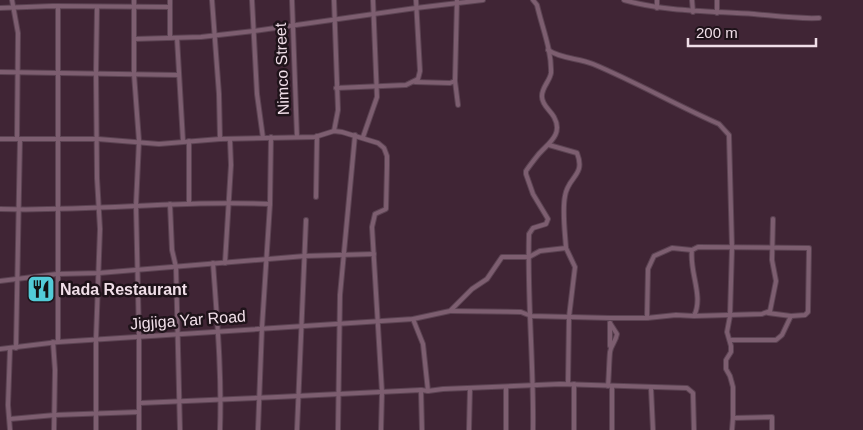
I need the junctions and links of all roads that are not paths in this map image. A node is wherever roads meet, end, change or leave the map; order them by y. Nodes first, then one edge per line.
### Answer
1 (12, 0) edge
2 (53, 0) edge
3 (93, 0) edge
4 (134, 0) edge
5 (170, 0) edge
6 (212, 0) edge
7 (252, 0) edge
8 (292, 0) edge
9 (334, 0) edge
10 (373, 0) edge
11 (416, 0) edge
12 (483, 0) edge
13 (533, 0) edge
14 (624, 0) edge
15 (657, 0) edge
16 (692, 0) edge
17 (717, 0) edge
18 (457, 2) edge
19 (55, 6) junction
20 (95, 7) junction
21 (134, 7) junction
22 (170, 7) junction
23 (0, 8) edge
24 (12, 8) junction
25 (416, 8) junction
26 (658, 8) junction
27 (693, 12) junction
28 (717, 13) junction
29 (374, 14) junction
30 (819, 18) dead end
31 (336, 20) junction
32 (294, 26) junction
33 (254, 32) junction
34 (215, 36) junction
35 (170, 38) junction
36 (177, 38) junction
37 (134, 39) junction
38 (548, 50) junction
39 (0, 72) edge
40 (18, 73) junction
41 (96, 73) junction
42 (58, 74) junction
43 (134, 74) junction
44 (178, 75) junction
45 (455, 81) junction
46 (415, 82) junction
47 (336, 88) junction
48 (377, 88) junction
49 (458, 105) dead end
50 (334, 132) junction
51 (355, 135) junction
52 (318, 136) junction
53 (297, 137) junction
54 (363, 137) junction
55 (263, 138) junction
56 (272, 138) junction
57 (0, 139) edge
58 (19, 139) junction
59 (58, 139) junction
60 (98, 139) junction
61 (220, 139) junction
62 (230, 140) junction
63 (139, 141) junction
64 (183, 141) junction
65 (189, 141) junction
66 (549, 145) junction
67 (316, 197) dead end
68 (228, 202) junction
69 (189, 203) junction
70 (170, 204) junction
71 (270, 204) junction
72 (136, 205) junction
73 (99, 208) junction
74 (0, 209) edge
75 (58, 209) junction
76 (19, 210) junction
77 (773, 219) dead end
78 (306, 220) dead end
79 (566, 248) junction
80 (732, 248) junction
81 (773, 248) junction
82 (692, 250) junction
83 (374, 254) junction
84 (343, 255) junction
85 (305, 256) junction
86 (529, 257) junction
87 (265, 260) junction
88 (225, 262) junction
89 (213, 264) junction
90 (176, 267) junction
91 (138, 269) junction
92 (99, 273) junction
93 (57, 274) junction
94 (17, 280) junction
95 (0, 281) edge
96 (450, 311) junction
97 (768, 313) junction
98 (531, 316) junction
99 (694, 316) junction
100 (730, 316) junction
101 (791, 316) junction
102 (569, 317) junction
103 (610, 318) junction
104 (647, 318) junction
105 (414, 319) junction
106 (377, 320) junction
107 (339, 323) junction
108 (610, 323) junction
109 (302, 326) junction
110 (262, 327) junction
111 (217, 331) junction
112 (178, 334) junction
113 (139, 336) junction
114 (96, 339) junction
115 (730, 340) junction
116 (55, 342) junction
117 (10, 348) junction
118 (16, 348) junction
119 (0, 349) edge
120 (610, 352) junction
121 (568, 384) junction
122 (574, 384) junction
123 (534, 386) junction
124 (610, 386) junction
125 (506, 387) junction
126 (470, 388) junction
127 (651, 388) junction
128 (421, 390) junction
129 (428, 391) junction
130 (382, 392) junction
131 (339, 395) junction
132 (298, 396) junction
133 (260, 397) junction
134 (221, 399) junction
135 (180, 401) junction
136 (140, 402) junction
137 (139, 412) junction
138 (97, 414) junction
139 (55, 415) junction
140 (733, 418) junction
141 (10, 419) junction
142 (10, 430) edge
143 (54, 430) edge
144 (96, 430) edge
145 (139, 430) edge
146 (180, 430) edge
147 (220, 430) edge
148 (258, 430) edge
149 (297, 430) edge
150 (338, 430) edge
151 (381, 430) edge
152 (422, 430) edge
153 (469, 430) edge
154 (506, 430) edge
155 (533, 430) edge
156 (574, 430) edge
157 (612, 430) edge
158 (653, 430) edge
159 (694, 430) edge
160 (732, 430) edge
161 (772, 430) edge

1 - 24 street
2 - 19 street
3 - 20 street
4 - 21 street
5 - 22 street
6 - 34 street
7 - 33 street
8 - 32 street, Nimco Street
9 - 31 street
10 - 29 street
11 - 25 street
12 - 18 street
13 - 38 street
14 - 26 street
15 - 26 street
16 - 27 street
17 - 28 street
18 - 25 street
18 - 45 street
19 - 20 street
19 - 24 street
19 - 42 street
20 - 21 street
20 - 41 street
21 - 22 street
21 - 37 street
22 - 35 street
23 - 24 street
24 - 40 street
25 - 29 street
25 - 46 street
26 - 27 street
27 - 28 street
28 - 30 street
29 - 31 street
29 - 48 street
31 - 32 street
31 - 47 street
32 - 33 street
32 - 53 street, Nimco Street
33 - 34 street
33 - 55 street
34 - 36 street
34 - 61 street
35 - 36 street
35 - 37 street
36 - 44 street
37 - 43 street
38 - 66 street
38 - 80 street
39 - 40 street
40 - 42 street
40 - 58 street
41 - 42 street
41 - 43 street
41 - 60 street
42 - 59 street
43 - 44 street
43 - 63 street
44 - 64 street
45 - 46 street
45 - 49 street
46 - 48 street
47 - 48 street
47 - 50 street
48 - 54 street
50 - 51 street
50 - 52 street
51 - 54 street
51 - 84 street
52 - 53 street
52 - 67 street
53 - 56 street
54 - 83 street
55 - 56 street
55 - 62 street
56 - 71 street
57 - 58 street
58 - 59 street
58 - 76 street
59 - 60 street
59 - 75 street
60 - 63 street
60 - 73 street
61 - 62 street
61 - 65 street
62 - 68 street
63 - 64 street
63 - 72 street
64 - 65 street
65 - 69 street
66 - 79 street
66 - 86 street
68 - 69 street
68 - 71 street
68 - 88 street
69 - 70 street
70 - 72 street
70 - 90 street
71 - 87 street
72 - 73 street
72 - 91 street
73 - 75 street
73 - 92 street
74 - 76 street
75 - 76 street
75 - 93 street
76 - 94 street
77 - 81 street
78 - 85 street
79 - 86 street
79 - 102 street
80 - 81 street
80 - 82 street
80 - 100 street
81 - 97 street
81 - 101 street
82 - 99 street
82 - 104 street
83 - 84 street
83 - 106 street
84 - 85 street
84 - 107 street
85 - 87 street
85 - 109 street
86 - 96 street
86 - 98 street
87 - 88 street
87 - 110 street
88 - 89 street
89 - 90 street
89 - 111 street
90 - 91 street
90 - 112 street
91 - 92 street
91 - 113 street
92 - 93 street
92 - 114 street
93 - 94 street
93 - 116 street
94 - 95 street
94 - 118 street
96 - 98 street, Jigjiga Yar Road
96 - 105 street, Jigjiga Yar Road
97 - 100 street, Jigjiga Yar Road
97 - 101 street, Jigjiga Yar Road
98 - 102 street, Jigjiga Yar Road
98 - 123 street
99 - 100 street, Jigjiga Yar Road
99 - 104 street, Jigjiga Yar Road
100 - 115 street
101 - 115 street
102 - 103 street, Jigjiga Yar Road
102 - 121 street
103 - 104 street, Jigjiga Yar Road
103 - 108 street
105 - 106 street, Jigjiga Yar Road
105 - 129 street
106 - 107 street, Jigjiga Yar Road
106 - 130 street
107 - 109 street, Jigjiga Yar Road
107 - 131 street
108 - 120 street
108 - 120 street
109 - 110 street, Jigjiga Yar Road
109 - 132 street
110 - 111 street, Jigjiga Yar Road
110 - 133 street
111 - 112 street, Jigjiga Yar Road
111 - 134 street
112 - 113 street, Jigjiga Yar Road
112 - 135 street
113 - 114 street, Jigjiga Yar Road
113 - 136 street
114 - 116 street, Jigjiga Yar Road
114 - 138 street
115 - 140 street
116 - 118 street, Jigjiga Yar Road
116 - 139 street
117 - 118 street, Jigjiga Yar Road
117 - 119 street, Jigjiga Yar Road
117 - 141 street
120 - 124 street
121 - 122 street
121 - 123 street
122 - 124 street
122 - 156 street
123 - 125 street
123 - 155 street
124 - 127 street
124 - 157 street
125 - 126 street
125 - 154 street
126 - 129 street
126 - 153 street
127 - 158 street
127 - 159 street
128 - 129 street
128 - 130 street
128 - 152 street
130 - 131 street
130 - 151 street
131 - 132 street
131 - 150 street
132 - 133 street
132 - 149 street
133 - 134 street
133 - 148 street
134 - 135 street
134 - 147 street
135 - 136 street
135 - 146 street
136 - 137 street
137 - 138 street
137 - 145 street
138 - 139 street
138 - 144 street
139 - 141 street
139 - 143 street
140 - 160 street
140 - 161 street
141 - 142 street

